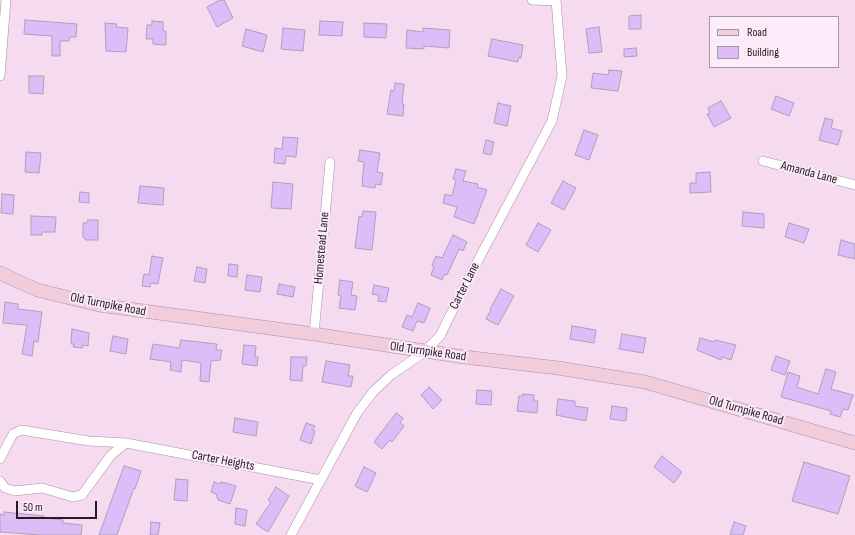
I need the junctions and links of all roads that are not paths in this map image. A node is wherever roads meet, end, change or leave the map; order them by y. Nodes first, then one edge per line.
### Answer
1 (6, 0) edge
2 (532, 0) edge
3 (556, 1) edge
4 (0, 76) edge
5 (763, 161) dead end
6 (330, 162) dead end
7 (855, 185) edge
8 (0, 273) edge
9 (314, 334) junction
10 (425, 352) junction
11 (126, 443) junction
12 (855, 443) edge
13 (0, 459) edge
14 (321, 480) junction
15 (0, 481) edge
16 (291, 535) edge

1 - 4 street
2 - 3 street
3 - 10 street, Carter Lane
5 - 7 street, Amanda Lane
6 - 9 street, Homestead Lane
8 - 9 main road, Old Turnpike Road
9 - 10 main road, Old Turnpike Road
10 - 12 main road, Old Turnpike Road
10 - 14 street, Carter Lane
11 - 13 street, Carter Heights
11 - 14 street, Carter Heights
11 - 15 street
14 - 16 street, Carter Lane

